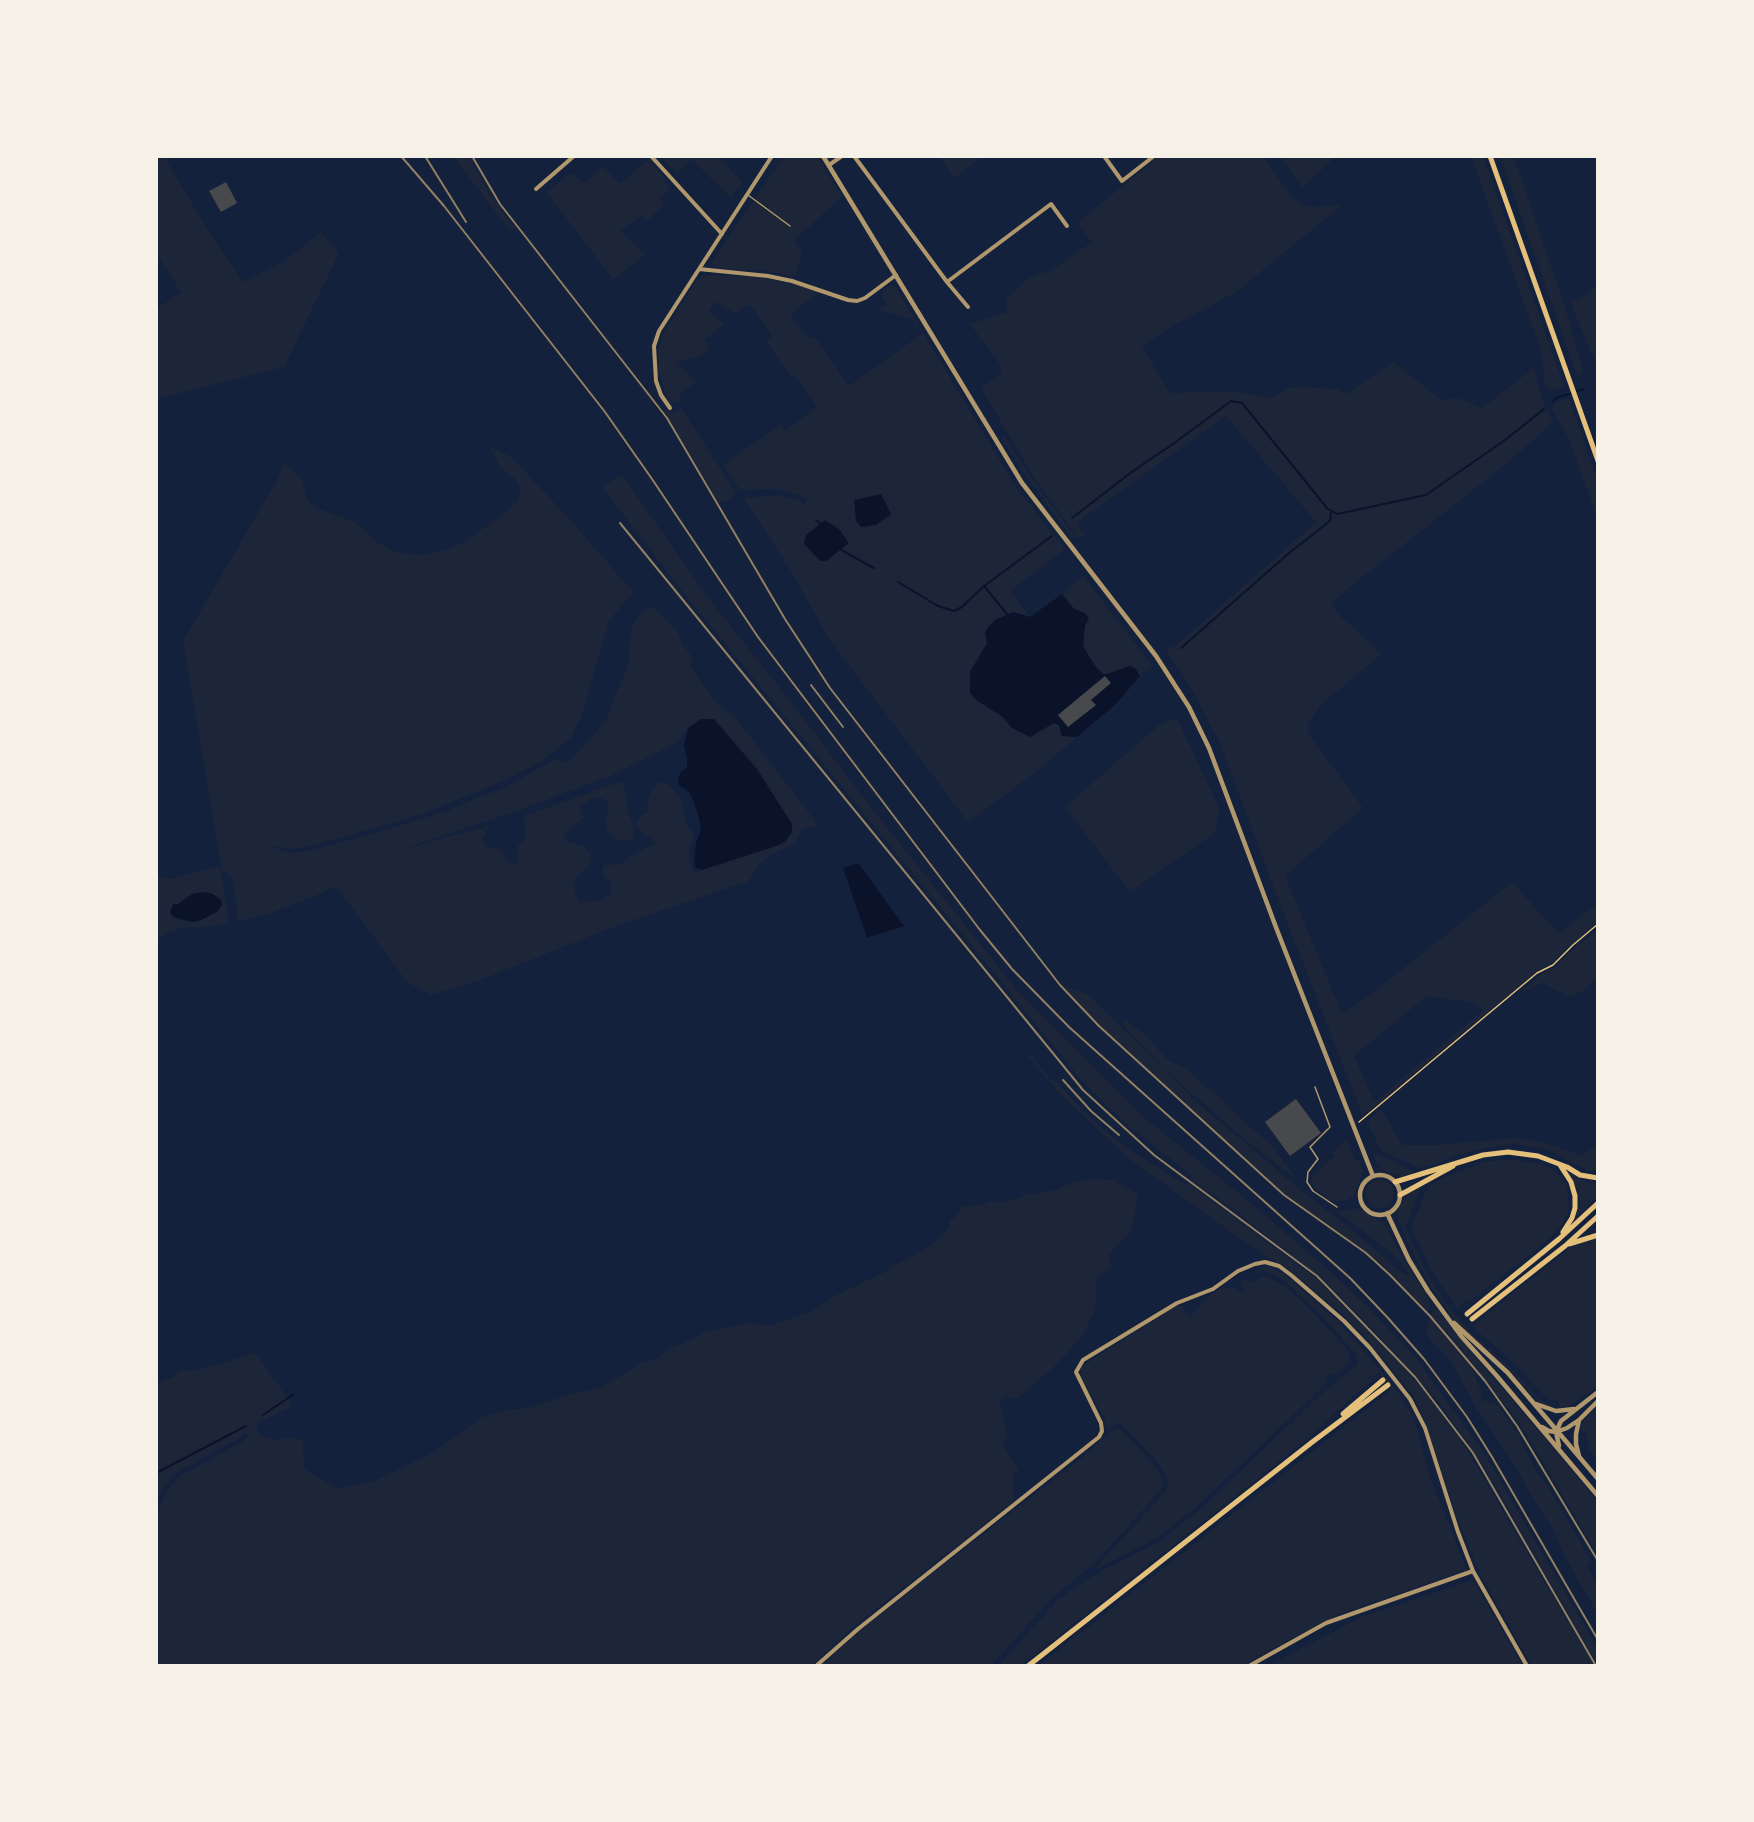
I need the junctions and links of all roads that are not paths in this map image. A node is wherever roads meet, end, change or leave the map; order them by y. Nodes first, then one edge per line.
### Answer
1 (574, 156) edge
2 (651, 156) edge
3 (772, 156) edge
4 (824, 156) edge
5 (842, 156) edge
6 (855, 156) edge
7 (1104, 156) edge
8 (1154, 156) edge
9 (1490, 156) edge
10 (829, 165) junction
11 (536, 189) dead end
12 (747, 194) junction
13 (790, 226) dead end
14 (1067, 226) dead end
15 (722, 234) junction
16 (699, 269) junction
17 (896, 275) junction
18 (947, 282) junction
19 (968, 307) dead end
20 (670, 408) dead end
21 (1598, 461) edge
22 (1315, 1087) dead end
23 (1457, 1164) junction
24 (1560, 1165) junction
25 (1373, 1176) junction
26 (1598, 1178) edge
27 (1395, 1182) junction
28 (1400, 1195) junction
29 (1598, 1203) edge
30 (1337, 1207) dead end
31 (1387, 1213) junction
32 (1598, 1216) edge
33 (1598, 1235) edge
34 (1559, 1239) junction
35 (1564, 1246) junction
36 (1443, 1312) junction
37 (1385, 1383) dead end
38 (1598, 1392) edge
39 (1598, 1401) edge
40 (1533, 1402) junction
41 (1574, 1409) junction
42 (1579, 1420) junction
43 (1537, 1424) junction
44 (1556, 1432) junction
45 (1563, 1454) junction
46 (1581, 1458) junction
47 (1598, 1479) edge
48 (1598, 1496) edge
49 (1473, 1571) junction
50 (816, 1666) edge
51 (1028, 1666) edge
52 (1249, 1666) edge
53 (1527, 1666) edge

1 - 11 street
2 - 15 street
3 - 12 street
4 - 10 street
5 - 10 street
6 - 18 street
7 - 8 street
9 - 21 main road
10 - 17 street
12 - 13 lane
12 - 15 street
14 - 18 street
15 - 16 street
16 - 17 street
16 - 20 street
17 - 25 street
18 - 19 street
22 - 30 lane
23 - 24 main road
23 - 27 main road
23 - 28 main road
24 - 26 main road
24 - 34 main road
25 - 27 street
25 - 31 street
27 - 28 street
28 - 31 street
29 - 34 main road
31 - 36 street
32 - 35 main road
33 - 35 main road
34 - 35 main road
36 - 40 street
36 - 43 street
37 - 51 main road
38 - 41 street
39 - 42 street
40 - 41 street
40 - 44 street
41 - 44 street
42 - 44 street
42 - 46 street
43 - 44 street
43 - 45 street
44 - 45 street
44 - 46 street
45 - 48 street
46 - 47 street
49 - 50 street
49 - 52 street
49 - 53 street

